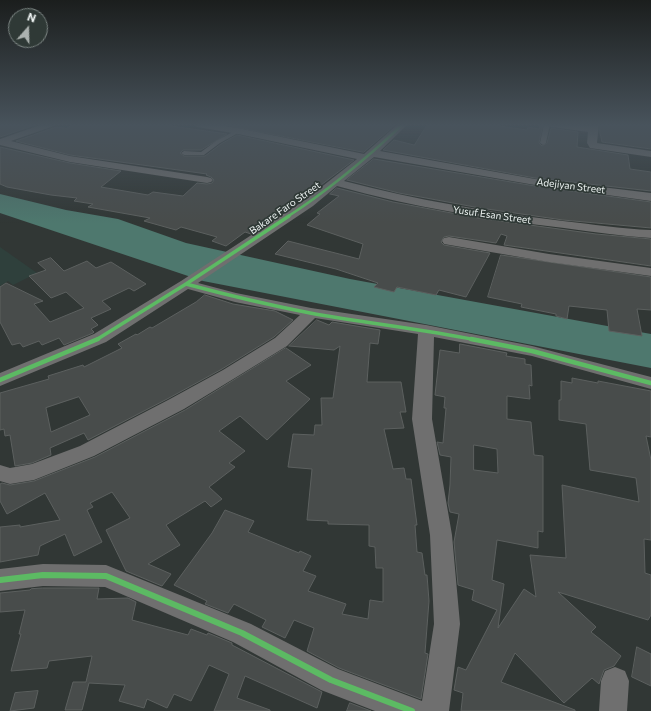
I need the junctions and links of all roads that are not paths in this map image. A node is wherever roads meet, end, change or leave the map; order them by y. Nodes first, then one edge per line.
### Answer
1 (63, 157) edge
2 (367, 157) edge
3 (376, 157) edge
4 (207, 180) dead end
5 (335, 182) junction
6 (651, 197) edge
7 (651, 234) edge
8 (449, 241) dead end
9 (651, 272) edge
10 (188, 284) junction
11 (311, 313) junction
12 (426, 330) junction
13 (0, 380) edge
14 (651, 383) edge
15 (0, 473) edge
16 (0, 580) edge
17 (615, 681) dead end
18 (412, 711) edge
19 (435, 711) edge
20 (613, 711) edge

1 - 4 street
2 - 5 street, Bakare Faro Street
3 - 6 street, Adejiyan Street
5 - 7 street, Yusuf Esan Street
5 - 10 street, Bakare Faro Street
8 - 9 street
10 - 11 street
10 - 13 street, Bakare Faro Street
11 - 12 street
11 - 15 street
12 - 14 street
12 - 19 street
16 - 18 street
17 - 20 street

